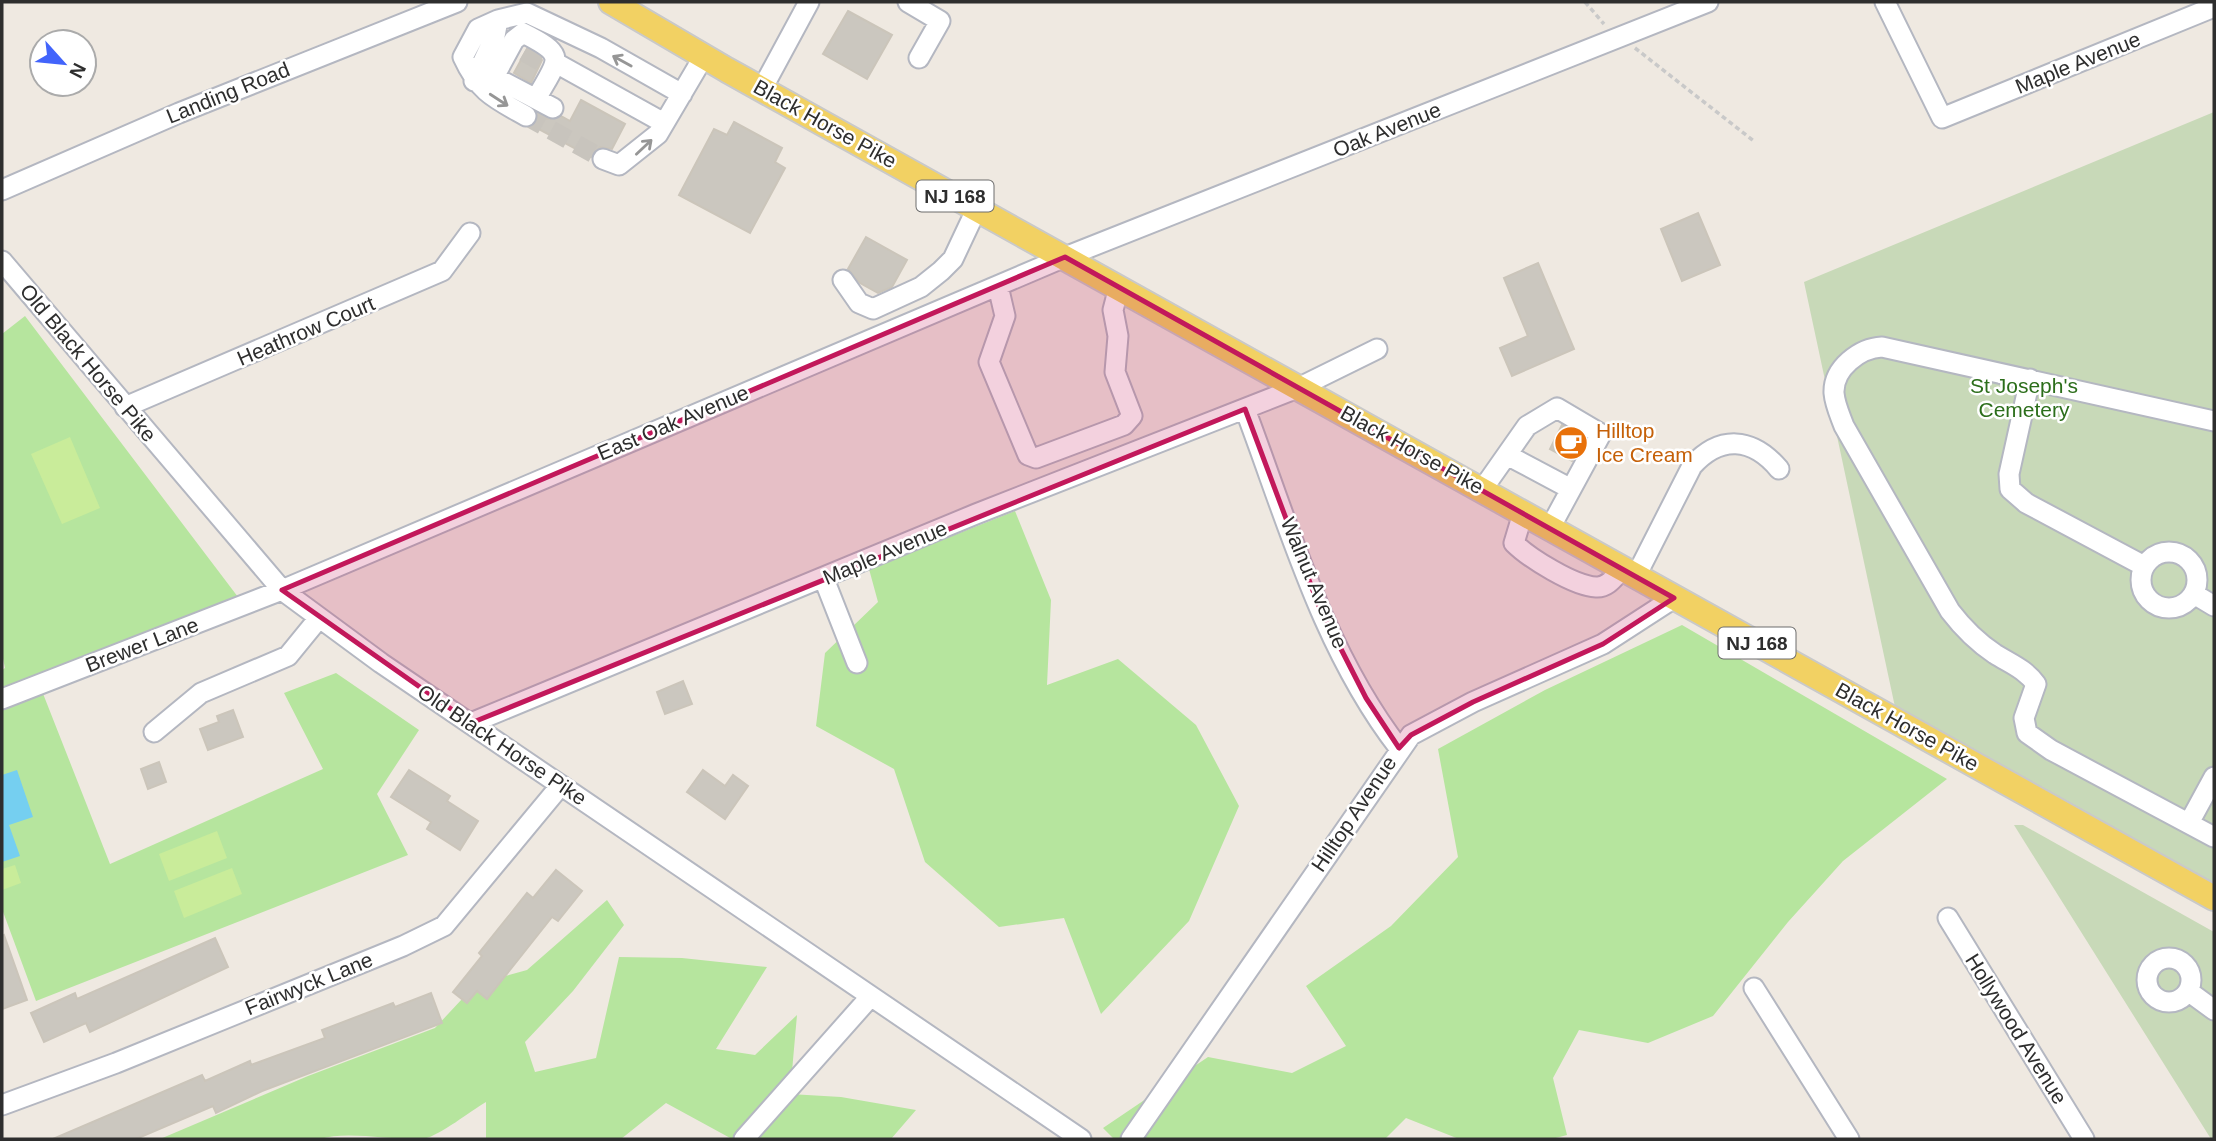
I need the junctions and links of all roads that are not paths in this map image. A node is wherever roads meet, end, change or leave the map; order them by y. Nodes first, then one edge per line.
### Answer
1 (457, 2) edge
2 (611, 2) edge
3 (809, 2) edge
4 (908, 2) edge
5 (1708, 2) edge
6 (1885, 2) edge
7 (2214, 7) edge
8 (704, 56) junction
9 (919, 58) dead end
10 (547, 70) junction
11 (762, 89) junction
12 (682, 94) junction
13 (538, 108) junction
14 (664, 123) junction
15 (604, 159) tunnel mouth
16 (2, 190) edge
17 (977, 208) junction
18 (470, 233) dead end
19 (1065, 257) junction
20 (2, 261) edge
21 (843, 280) dead end
22 (998, 286) junction
23 (1119, 287) junction
24 (1377, 349) dead end
25 (2030, 379) junction
26 (1300, 387) junction
27 (125, 407) junction
28 (1245, 409) junction
29 (2214, 421) edge
30 (1507, 455) junction
31 (1779, 469) dead end
32 (1571, 489) junction
33 (1482, 490) junction
34 (1523, 513) junction
35 (1550, 528) junction
36 (2144, 566) junction
37 (1629, 573) junction
38 (824, 579) junction
39 (282, 590) junction
40 (2193, 594) junction
41 (1674, 598) junction
42 (2214, 606) edge
43 (319, 618) junction
44 (857, 663) dead end
45 (2, 699) edge
46 (471, 723) junction
47 (154, 732) dead end
48 (1399, 748) junction
49 (2214, 778) edge
50 (561, 785) junction
51 (2189, 823) junction
52 (2214, 837) edge
53 (2214, 898) edge
54 (1948, 918) dead end
55 (1754, 988) dead end
56 (2188, 991) dead end
57 (871, 996) junction
58 (2214, 1010) edge
59 (2, 1105) edge
60 (744, 1139) edge
61 (1081, 1139) edge
62 (1132, 1139) edge
63 (1849, 1139) edge
64 (2084, 1139) edge

1 - 16 street, Landing Road
2 - 8 main road, Black Horse Pike / NJ 168
3 - 11 street
4 - 9 street
5 - 19 street, Oak Avenue
6 - 7 street, Maple Avenue
8 - 11 main road, Black Horse Pike / NJ 168
8 - 12 street
10 - 13 street
10 - 13 street
10 - 14 street
11 - 17 main road, Black Horse Pike / NJ 168
12 -> 13 street
12 - 14 street
15 -> 14 street
17 - 19 main road, Black Horse Pike / NJ 168
17 - 21 street
18 - 27 street, Heathrow Court
19 - 22 street, East Oak Avenue
19 - 23 main road, Black Horse Pike / NJ 168
20 - 27 street, Old Black Horse Pike
22 - 23 street
22 - 39 street, East Oak Avenue
23 - 26 main road, Black Horse Pike / NJ 168
24 - 26 street, Maple Avenue
25 - 29 street
25 - 36 street
25 - 51 street
26 - 28 street, Maple Avenue
26 - 33 main road, Black Horse Pike / NJ 168
27 - 39 street, Old Black Horse Pike
28 - 38 street, Maple Avenue
28 - 48 street, Walnut Avenue
30 - 32 street
30 - 32 street
30 - 33 street
31 - 37 street
32 - 35 street
33 - 34 main road, Black Horse Pike / NJ 168
34 - 35 main road, Black Horse Pike / NJ 168
34 - 37 street
35 - 37 main road, Black Horse Pike / NJ 168
36 - 40 street
36 - 40 street
37 - 41 main road, Black Horse Pike / NJ 168
38 - 44 street
38 - 46 street, Maple Avenue
39 - 43 street, Old Black Horse Pike
39 - 45 street, Brewer Lane
40 - 42 street
41 - 48 street, Hilltop Avenue
41 - 53 main road, Black Horse Pike / NJ 168
43 - 46 street, Old Black Horse Pike
43 - 47 street
46 - 50 street, Old Black Horse Pike
48 - 62 street, Hilltop Avenue
49 - 51 street
50 - 57 street, Old Black Horse Pike
50 - 59 street, Fairwyck Lane
51 - 52 street
54 - 64 street, Hollywood Avenue
55 - 63 street
56 - 58 street
57 - 60 street
57 - 61 street, Old Black Horse Pike

